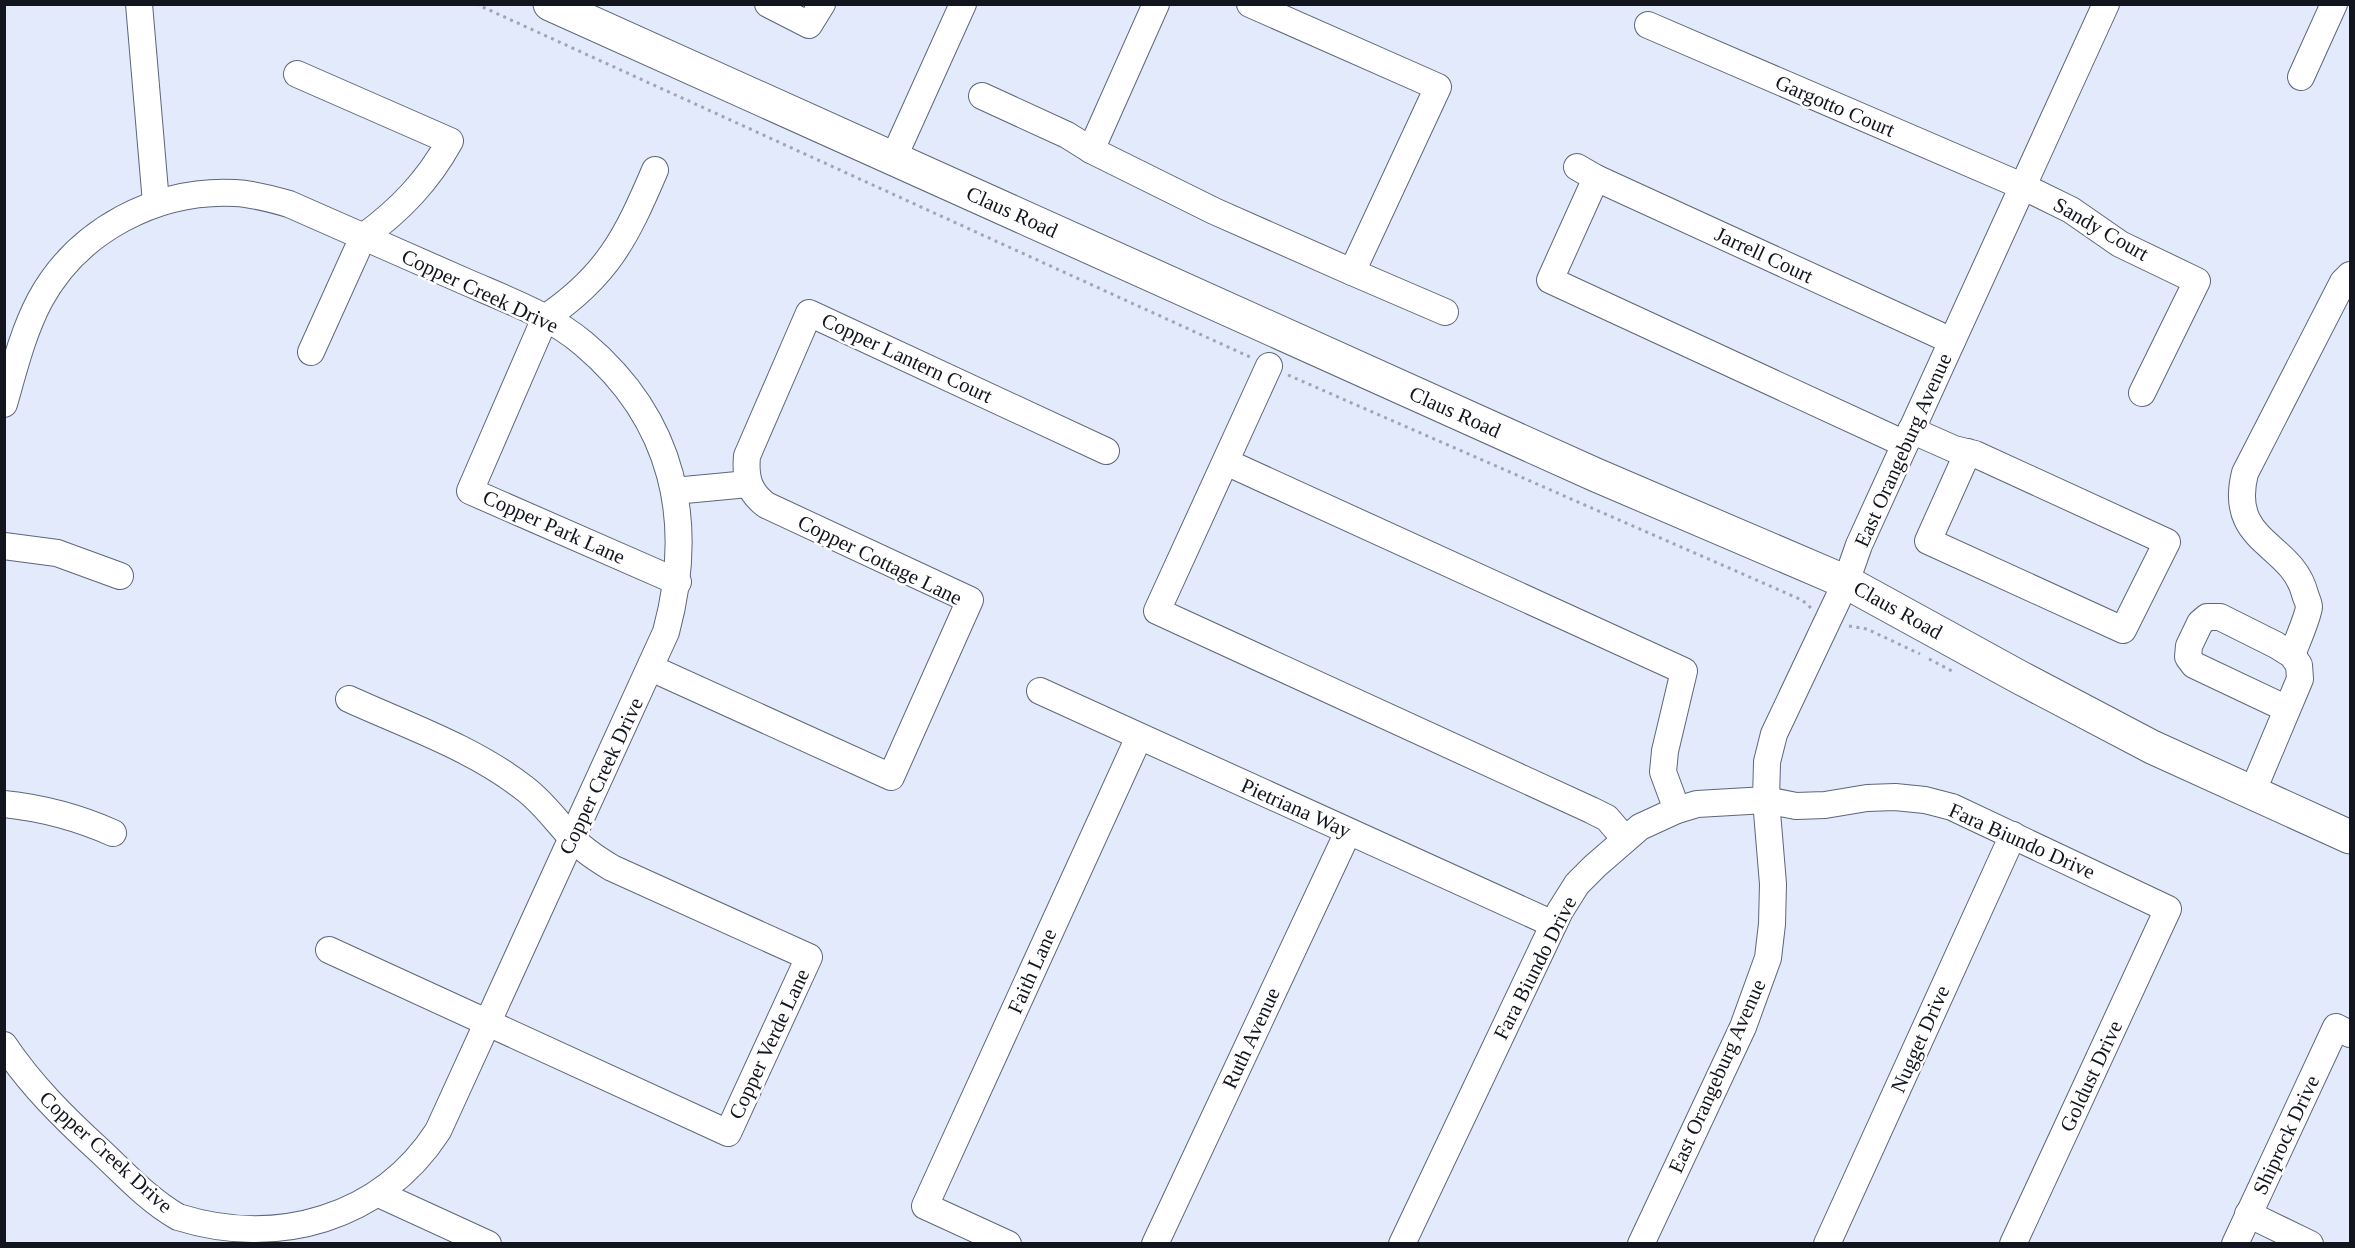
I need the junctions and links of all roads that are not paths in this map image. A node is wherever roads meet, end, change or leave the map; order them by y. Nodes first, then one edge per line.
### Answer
1 (139, 4) edge
2 (550, 4) edge
3 (768, 4) edge
4 (822, 4) edge
5 (963, 4) edge
6 (1156, 4) edge
7 (1250, 4) edge
8 (2334, 4) edge
9 (2102, 6) edge
10 (1648, 25) dead end
11 (297, 74) dead end
12 (2301, 77) dead end
13 (982, 96) dead end
14 (1091, 150) junction
15 (893, 159) junction
16 (655, 170) dead end
17 (2022, 186) junction
18 (156, 204) junction
19 (363, 237) junction
20 (1352, 272) junction
21 (2350, 275) edge
22 (1445, 312) dead end
23 (545, 318) junction
24 (1952, 341) junction
25 (311, 352) dead end
26 (1269, 366) road end
27 (2142, 393) dead end
28 (4, 404) edge
29 (1908, 437) junction
30 (1106, 451) dead end
31 (1968, 452) junction
32 (1226, 462) junction
33 (748, 484) junction
34 (674, 491) junction
35 (4, 546) edge
36 (120, 576) dead end
37 (678, 582) junction
38 (1846, 582) junction
39 (2292, 656) junction
40 (651, 668) junction
41 (1040, 691) dead end
42 (349, 699) dead end
43 (2287, 710) junction
44 (1138, 737) junction
45 (2252, 792) junction
46 (1766, 800) junction
47 (4, 804) edge
48 (1677, 810) junction
49 (1348, 832) junction
50 (113, 834) dead end
51 (2013, 835) junction
52 (2350, 837) edge
53 (572, 838) junction
54 (1625, 839) junction
55 (2168, 909) joint
56 (1553, 924) junction
57 (329, 950) dead end
58 (488, 1023) junction
59 (2344, 1030) edge
60 (4, 1046) edge
61 (381, 1195) junction
62 (2248, 1214) junction
63 (472, 1240) edge
64 (1008, 1244) edge
65 (1155, 1244) edge
66 (1402, 1244) edge
67 (1641, 1244) edge
68 (1827, 1244) edge
69 (2013, 1244) edge
70 (2235, 1244) edge
71 (2310, 1244) edge

1 - 18 street
2 - 15 main road, Claus Road
3 - 4 street
5 - 15 street
6 - 14 street
7 - 20 street
8 - 12 street
9 - 17 street, East Orangeburg Avenue
10 - 17 street, Gargotto Court
11 - 19 street
13 - 14 street
14 - 20 street
15 - 38 main road, Claus Road
16 - 23 street
17 - 24 street, East Orangeburg Avenue
17 - 27 street, Sandy Court
18 - 19 street, Copper Creek Drive
18 - 28 street, Copper Creek Drive
19 - 23 street, Copper Creek Drive
19 - 25 street
20 - 22 street
21 - 39 street
23 - 34 street, Copper Creek Drive
23 - 37 street, Copper Park Lane
24 - 29 street, East Orangeburg Avenue
24 - 29 street, Jarrell Court
26 - 32 street
29 - 31 street
29 - 38 street, East Orangeburg Avenue
30 - 33 street, Copper Lantern Court
31 - 31 street
32 - 48 street
32 - 54 street
33 - 34 street
33 - 40 street, Copper Cottage Lane
34 - 37 street, Copper Creek Drive
35 - 36 street
37 - 40 street, Copper Creek Drive
38 - 45 main road, Claus Road
38 - 46 street, East Orangeburg Avenue
39 - 43 street
39 - 43 street
40 - 53 street, Copper Creek Drive
41 - 44 street, Pietriana Way
42 - 53 street
43 - 45 street
44 - 49 street, Pietriana Way
44 - 64 street, Faith Lane
45 - 52 main road, Claus Road
46 - 48 street, Fara Biundo Drive
46 - 51 street, Fara Biundo Drive
46 - 67 street, East Orangeburg Avenue
47 - 50 street
48 - 54 street, Fara Biundo Drive
49 - 56 street, Pietriana Way
49 - 65 street, Ruth Avenue
51 - 55 street, Fara Biundo Drive
51 - 68 street, Nugget Drive
53 - 58 street, Copper Creek Drive
53 - 58 street, Copper Verde Lane
54 - 56 street, Fara Biundo Drive
55 - 69 street, Goldust Drive
56 - 66 street, Fara Biundo Drive
57 - 58 street
58 - 61 street, Copper Creek Drive
59 - 62 street, Shiprock Drive
60 - 61 street, Copper Creek Drive
61 - 63 street
62 - 70 street, Shiprock Drive
62 - 71 street

